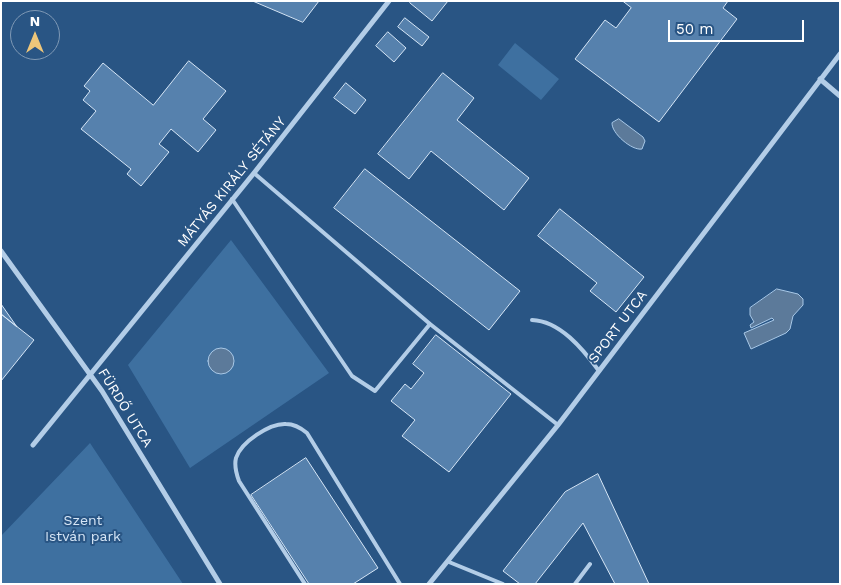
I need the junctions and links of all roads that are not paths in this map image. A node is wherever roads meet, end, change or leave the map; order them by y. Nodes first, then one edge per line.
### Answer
1 (389, 1) edge
2 (840, 54) edge
3 (820, 79) junction
4 (840, 96) edge
5 (254, 173) junction
6 (232, 199) junction
7 (1, 251) edge
8 (532, 320) dead end
9 (430, 324) junction
10 (599, 371) junction
11 (91, 375) junction
12 (558, 425) junction
13 (33, 445) dead end
14 (449, 562) junction
15 (590, 564) dead end
16 (220, 584) edge
17 (305, 584) edge
18 (400, 584) edge
19 (429, 584) edge
20 (503, 584) edge
21 (575, 584) edge

1 - 5 street, MÁTYÁS KIRÁLY SÉTÁNY
2 - 3 street, SPORT UTCA
3 - 4 street
3 - 10 street, SPORT UTCA
5 - 6 street, MÁTYÁS KIRÁLY SÉTÁNY
5 - 9 lane
6 - 9 lane
6 - 11 street, MÁTYÁS KIRÁLY SÉTÁNY
7 - 11 street, FÜRDŐ UTCA
8 - 10 lane
9 - 12 lane
10 - 12 street, SPORT UTCA
11 - 13 street
11 - 16 street, FÜRDŐ UTCA
12 - 14 street, SPORT UTCA
14 - 19 street, SPORT UTCA
14 - 20 lane
15 - 21 lane
17 - 18 lane

